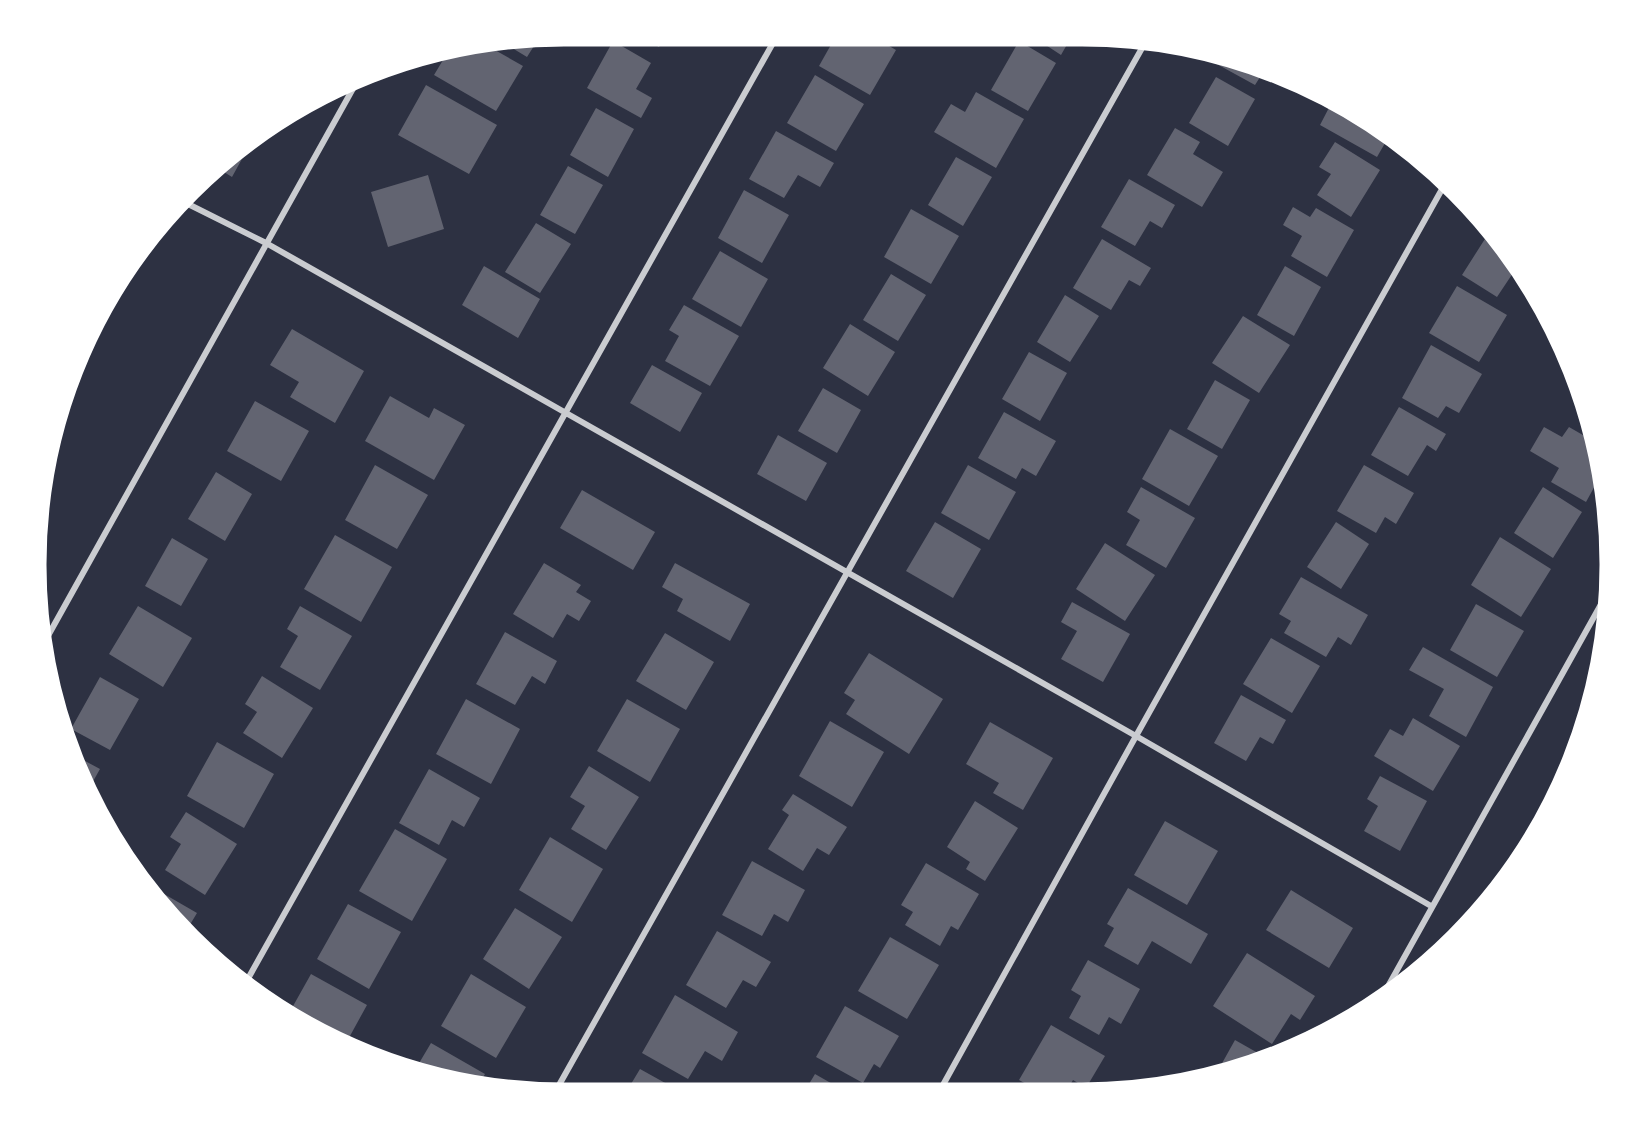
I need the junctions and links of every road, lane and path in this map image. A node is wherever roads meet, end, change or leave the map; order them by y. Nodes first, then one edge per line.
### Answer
1 (772, 45) edge
2 (1142, 48) edge
3 (352, 91) edge
4 (1441, 190) edge
5 (190, 205) edge
6 (266, 243) junction
7 (566, 413) junction
8 (847, 573) junction
9 (1599, 609) edge
10 (49, 633) edge
11 (1136, 736) junction
12 (1431, 906) junction
13 (249, 977) edge
14 (1390, 982) edge
15 (560, 1084) edge
16 (944, 1084) edge

1 - 7 street
2 - 8 street
3 - 6 street
4 - 11 street
5 - 6 street
6 - 7 street
6 - 10 street
7 - 8 street
7 - 13 street
8 - 11 street
8 - 15 street
9 - 12 street
11 - 12 street
11 - 16 street
12 - 14 street

